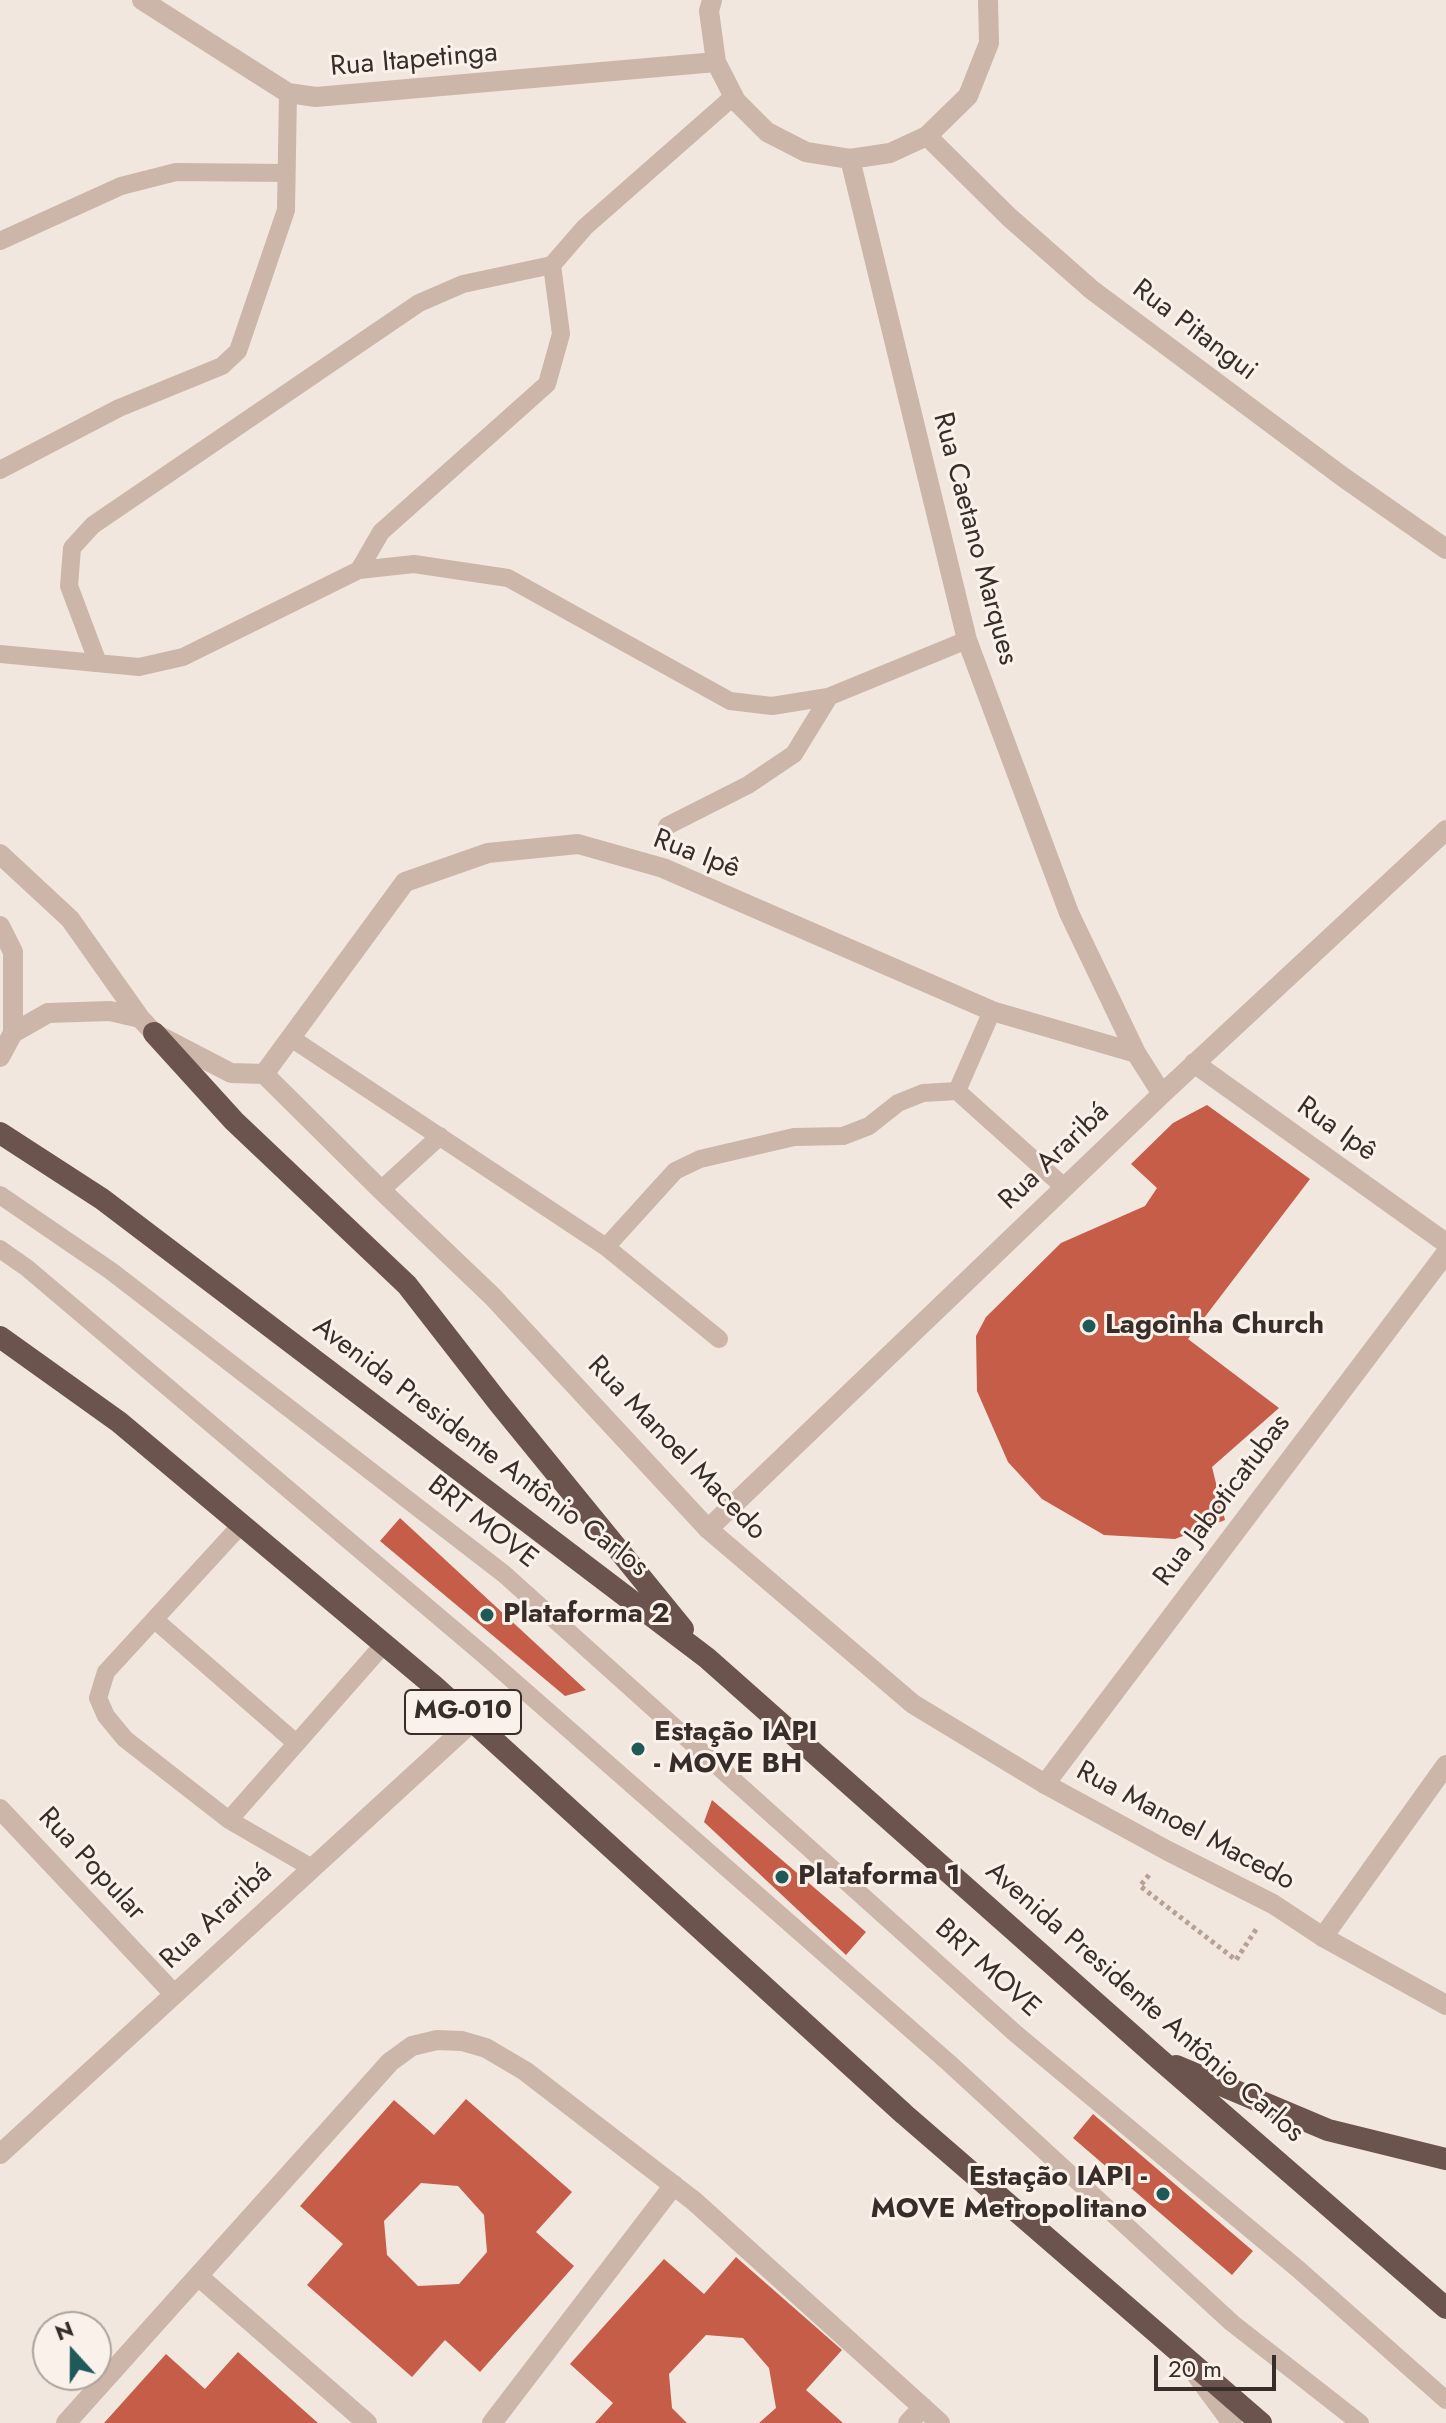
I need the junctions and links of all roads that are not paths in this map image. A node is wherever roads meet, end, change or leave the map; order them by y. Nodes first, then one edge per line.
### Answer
1 (142, 0) edge
2 (712, 0) edge
3 (988, 0) edge
4 (716, 62) junction
5 (288, 93) junction
6 (734, 96) junction
7 (927, 136) junction
8 (850, 159) junction
9 (286, 173) junction
10 (0, 241) edge
11 (552, 265) junction
12 (0, 470) edge
13 (1446, 549) edge
14 (359, 570) junction
15 (967, 640) junction
16 (0, 654) edge
17 (98, 663) junction
18 (829, 697) junction
19 (667, 826) dead end
20 (1446, 830) edge
21 (0, 854) edge
22 (0, 926) edge
23 (992, 1011) junction
24 (147, 1026) junction
25 (291, 1038) junction
26 (6, 1046) edge
27 (1136, 1053) junction
28 (1194, 1063) junction
29 (264, 1074) junction
30 (957, 1091) junction
31 (1162, 1094) junction
32 (0, 1133) edge
33 (440, 1136) junction
34 (1064, 1187) junction
35 (381, 1190) junction
36 (0, 1195) edge
37 (1446, 1243) edge
38 (606, 1247) junction
39 (0, 1249) edge
40 (1446, 1253) edge
41 (0, 1337) edge
42 (719, 1339) dead end
43 (241, 1525) junction
44 (708, 1529) junction
45 (155, 1620) junction
46 (384, 1644) junction
47 (707, 1658) junction
48 (473, 1721) junction
49 (296, 1743) junction
50 (1446, 1765) edge
51 (1045, 1784) junction
52 (0, 1809) edge
53 (229, 1820) junction
54 (312, 1868) junction
55 (1323, 1937) junction
56 (174, 1994) junction
57 (1446, 2005) edge
58 (1158, 2058) junction
59 (0, 2154) edge
60 (1446, 2159) edge
61 (674, 2185) junction
62 (198, 2276) junction
63 (1446, 2308) edge
64 (1186, 2361) junction
65 (1446, 2400) edge
66 (923, 2407) junction
67 (66, 2423) edge
68 (367, 2423) edge
69 (492, 2423) edge
70 (908, 2423) edge
71 (940, 2423) edge
72 (1232, 2423) edge
73 (1261, 2423) edge
74 (1360, 2423) edge

1 - 5 street, Rua Itapetinga
2 - 4 street
3 - 7 street
4 - 5 street, Rua Itapetinga
4 - 6 street
5 - 9 lane
6 - 8 street
6 - 11 lane
7 - 8 street
7 - 13 street, Rua Pitangui
8 - 15 street, Rua Caetano Marques
9 - 10 lane
9 - 12 lane
11 - 14 lane
11 - 17 lane
14 - 17 lane
14 - 18 lane
15 - 18 lane
15 - 27 street, Rua Caetano Marques
16 - 17 lane
18 - 19 lane
20 - 28 street, Rua Araribá
21 - 24 street
22 - 26 street
23 - 25 street, Rua Ipê
23 - 27 street, Rua Ipê
23 - 30 lane
24 - 26 street
24 - 29 street
24 - 47 highway
25 - 29 street, Rua Ipê
25 - 33 lane
27 - 31 street
28 - 31 street, Rua Araribá
28 - 37 street, Rua Ipê
29 - 35 street, Rua Manoel Macedo
30 - 34 lane
30 - 38 lane
31 - 34 street, Rua Araribá
32 - 47 highway, Avenida Presidente Antônio Carlos
33 - 35 lane
33 - 38 lane
34 - 44 street, Rua Araribá
35 - 44 street, Rua Manoel Macedo
36 - 65 lane, BRT MOVE
38 - 42 lane
39 - 74 lane
40 - 51 street, Rua Jaboticatubas
41 - 43 highway, MG-010
43 - 45 lane
43 - 46 highway, MG-010
44 - 51 street, Rua Manoel Macedo
45 - 49 lane
45 - 53 lane
46 - 48 highway, MG-010
46 - 49 lane
47 - 58 highway, Avenida Presidente Antônio Carlos
48 - 54 street, Rua Araribá
48 - 64 highway, MG-010
49 - 53 lane
50 - 55 street
51 - 55 street, Rua Manoel Macedo
52 - 56 street, Rua Popular
53 - 54 lane
54 - 56 street, Rua Araribá
55 - 57 street, Rua Manoel Macedo
56 - 59 street, Rua Araribá
58 - 60 highway
58 - 63 highway, Avenida Presidente Antônio Carlos
61 - 62 street
61 - 66 street
61 - 69 street
62 - 67 street
62 - 68 street
64 - 72 street
64 - 73 highway, MG-010
66 - 70 street
66 - 71 street

